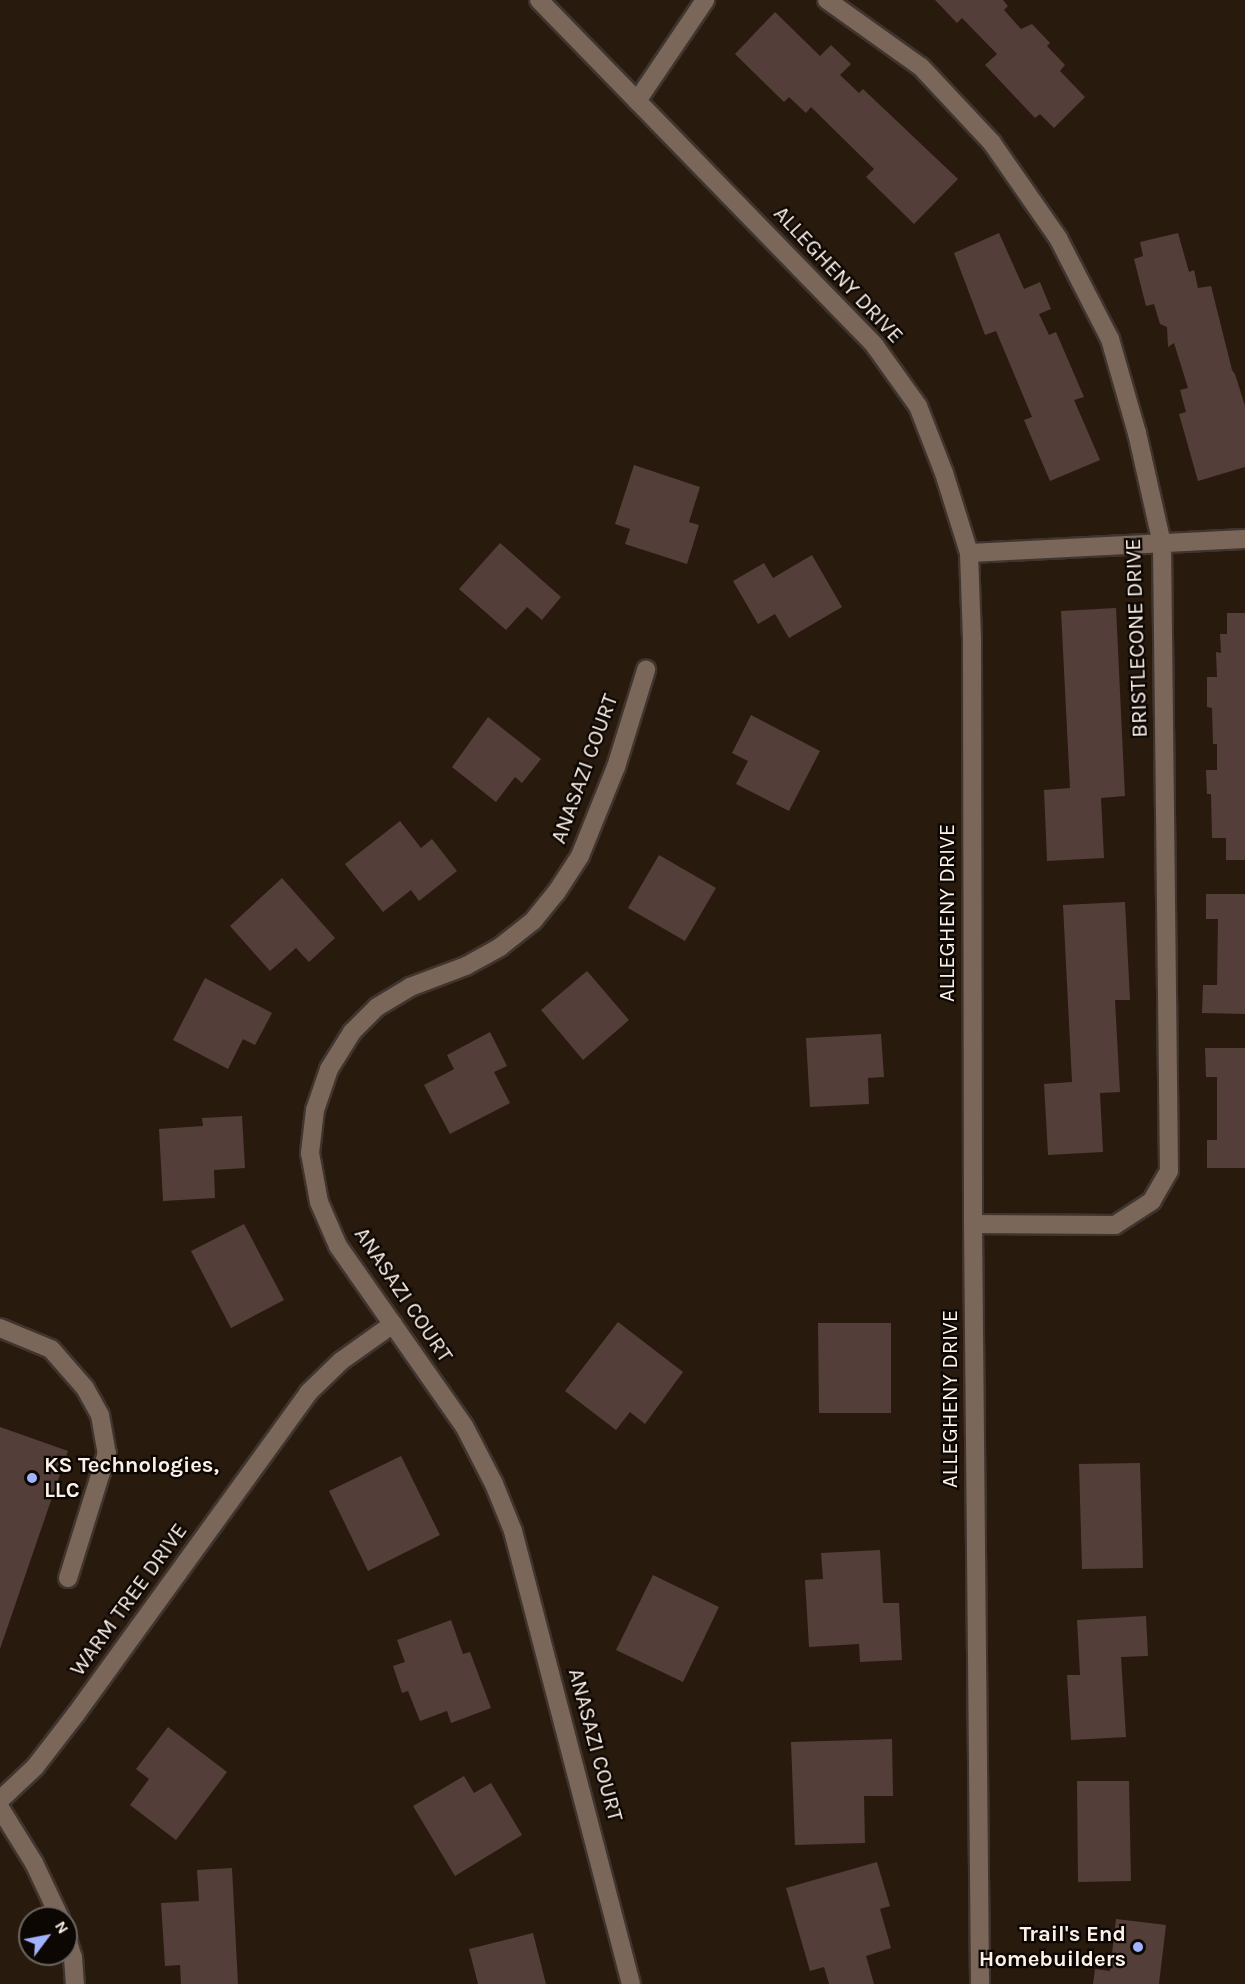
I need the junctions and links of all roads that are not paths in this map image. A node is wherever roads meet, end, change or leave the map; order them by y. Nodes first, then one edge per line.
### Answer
1 (539, 0) edge
2 (705, 0) edge
3 (827, 0) edge
4 (637, 101) junction
5 (1245, 539) edge
6 (1162, 544) junction
7 (969, 553) junction
8 (646, 670) dead end
9 (973, 1224) junction
10 (393, 1324) junction
11 (0, 1328) edge
12 (68, 1578) dead end
13 (0, 1800) edge
14 (0, 1808) edge
15 (54, 1906) edge
16 (74, 1966) edge
17 (75, 1984) edge
18 (631, 1984) edge
19 (980, 1984) edge

1 - 4 street, ALLEGHENY DRIVE
2 - 4 street
3 - 6 street, BRISTLECONE DRIVE
4 - 7 street, ALLEGHENY DRIVE
5 - 6 street
6 - 7 street
6 - 9 street, BRISTLECONE DRIVE
7 - 9 street, ALLEGHENY DRIVE
8 - 10 street, ANASAZI COURT
9 - 19 street, ALLEGHENY DRIVE
10 - 13 street, WARM TREE DRIVE
10 - 18 street, ANASAZI COURT
11 - 12 street
14 - 15 street
16 - 17 street

